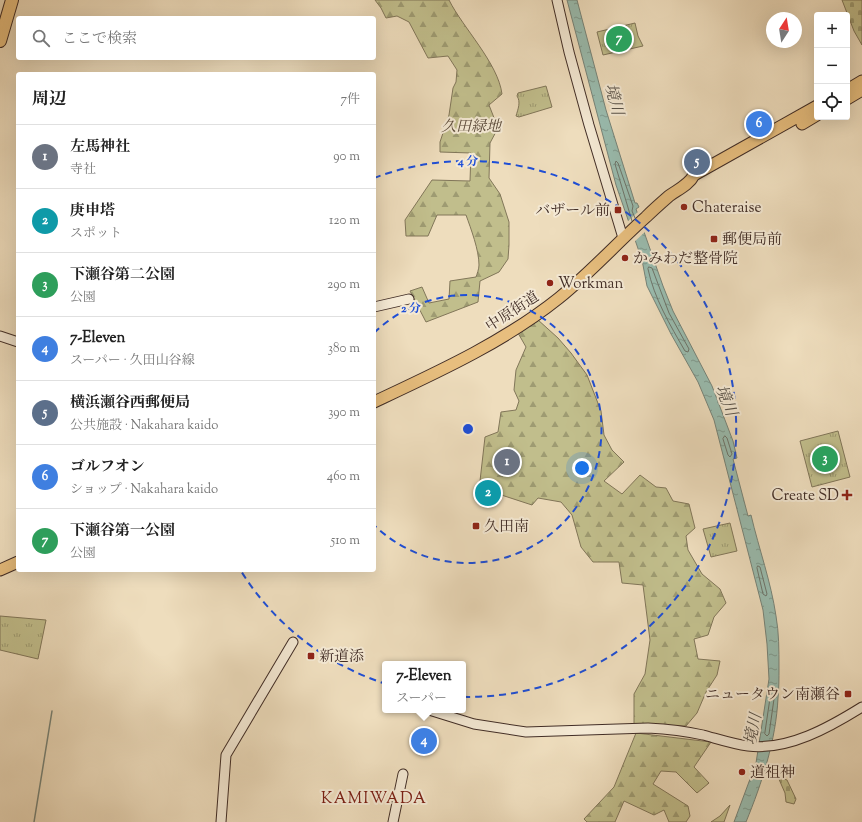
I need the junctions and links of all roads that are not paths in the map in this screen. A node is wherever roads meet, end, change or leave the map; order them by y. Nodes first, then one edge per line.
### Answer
1 (12, 0) edge
2 (557, 0) edge
3 (4, 14) edge
4 (0, 41) edge
5 (862, 81) edge
6 (850, 88) edge
7 (862, 90) edge
8 (850, 97) edge
9 (814, 108) edge
10 (814, 118) edge
11 (692, 180) junction
12 (625, 237) junction
13 (409, 299) dead end
14 (376, 307) edge
15 (0, 336) edge
16 (16, 341) edge
17 (376, 401) edge
18 (16, 563) edge
19 (0, 570) edge
20 (293, 642) dead end
21 (862, 707) edge
22 (439, 713) edge
23 (403, 774) dead end
24 (221, 822) edge
25 (393, 822) edge

1 - 3 highway
2 - 12 street
3 - 4 highway
5 - 6 main road
7 - 8 main road
9 - 11 main road
10 - 11 main road
11 - 12 main road, 中原街道
12 - 17 main road, 中原街道
13 - 14 street
15 - 16 street
18 - 19 main road
20 - 24 street
21 - 22 street
23 - 25 street

